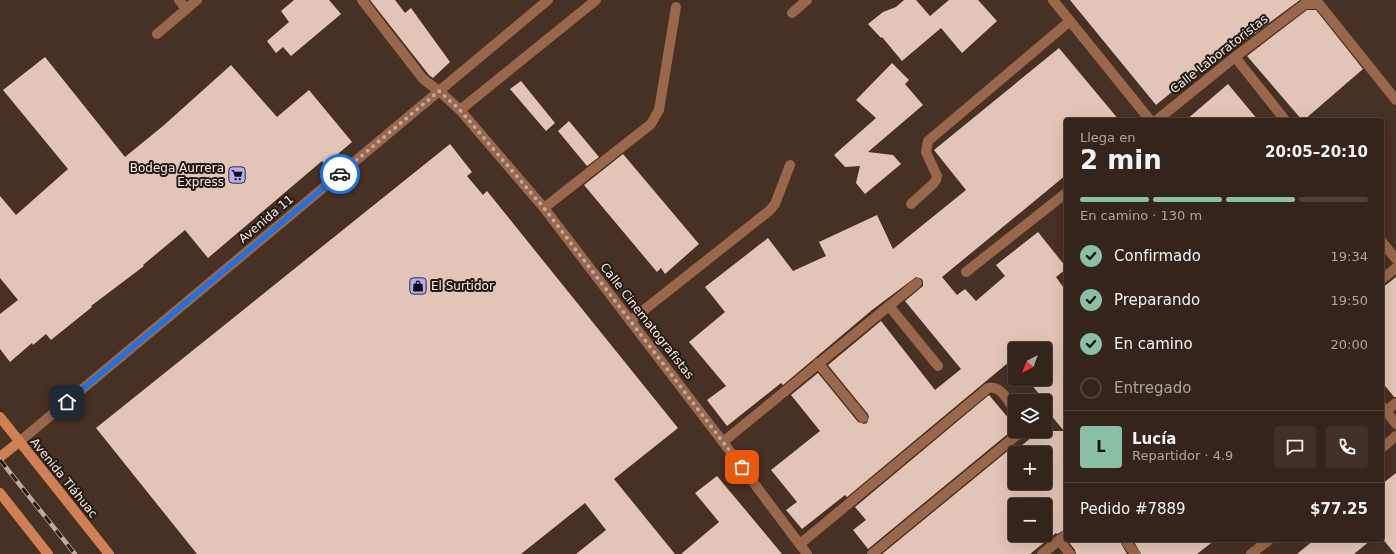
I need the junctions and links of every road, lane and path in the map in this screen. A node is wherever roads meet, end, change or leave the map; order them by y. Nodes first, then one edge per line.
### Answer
1 (179, 0) edge
2 (197, 0) edge
3 (362, 0) edge
4 (548, 0) edge
5 (596, 0) edge
6 (807, 0) edge
7 (1054, 1) edge
8 (676, 7) dead end
9 (186, 9) junction
10 (792, 13) dead end
11 (1070, 22) junction
12 (157, 34) dead end
13 (1235, 57) junction
14 (439, 91) junction
15 (1396, 100) edge
16 (460, 110) junction
17 (1148, 118) edge
18 (1159, 118) edge
19 (1283, 118) edge
20 (790, 165) dead end
21 (1064, 195) edge
22 (911, 204) dead end
23 (544, 208) junction
24 (1384, 244) edge
25 (1396, 259) edge
26 (1396, 268) edge
27 (966, 272) dead end
28 (1384, 277) edge
29 (917, 283) dead end
30 (889, 306) junction
31 (630, 321) junction
32 (818, 363) junction
33 (938, 366) dead end
34 (1008, 402) edge
35 (1396, 403) edge
36 (1384, 408) edge
37 (0, 417) edge
38 (863, 418) dead end
39 (1396, 424) edge
40 (1396, 436) edge
41 (1013, 438) edge
42 (19, 442) junction
43 (723, 442) junction
44 (1384, 446) edge
45 (0, 457) edge
46 (0, 492) edge
47 (1063, 538) edge
48 (1065, 542) edge
49 (1126, 542) edge
50 (1266, 542) edge
51 (800, 544) junction
52 (48, 554) edge
53 (109, 554) edge
54 (807, 554) edge
55 (872, 554) edge
56 (1042, 554) edge
57 (1070, 554) edge
58 (1135, 554) edge
59 (1251, 554) edge

1 - 9 street
2 - 9 street
3 - 14 street, Calle Cinematografistas
4 - 14 street, Avenida 11
5 - 16 street
6 - 10 street
7 - 11 street
8 - 23 street
9 - 12 street
11 - 17 street
11 - 22 street
13 - 15 street, Calle Laboratoristas
13 - 18 street, Calle Laboratoristas
13 - 19 street
14 - 16 street, Calle Cinematografistas
14 - 42 street, Avenida 11
16 - 23 street, Calle Cinematografistas
20 - 31 street
21 - 27 street
23 - 31 street, Calle Cinematografistas
24 - 25 street
26 - 28 street
29 - 30 street
30 - 32 street
30 - 33 street
31 - 43 street, Calle Cinematografistas
32 - 38 street
32 - 43 street
34 - 51 street
35 - 36 street
36 - 39 street
37 - 42 main road, Avenida Tláhuac
40 - 44 street
41 - 55 street
42 - 45 main road, Avenida 11
42 - 53 main road, Avenida Tláhuac
43 - 51 street, Calle Cinematografistas
46 - 52 main road
47 - 56 street
48 - 57 street
49 - 58 street
50 - 59 street
51 - 54 street, Calle Cinematografistas

